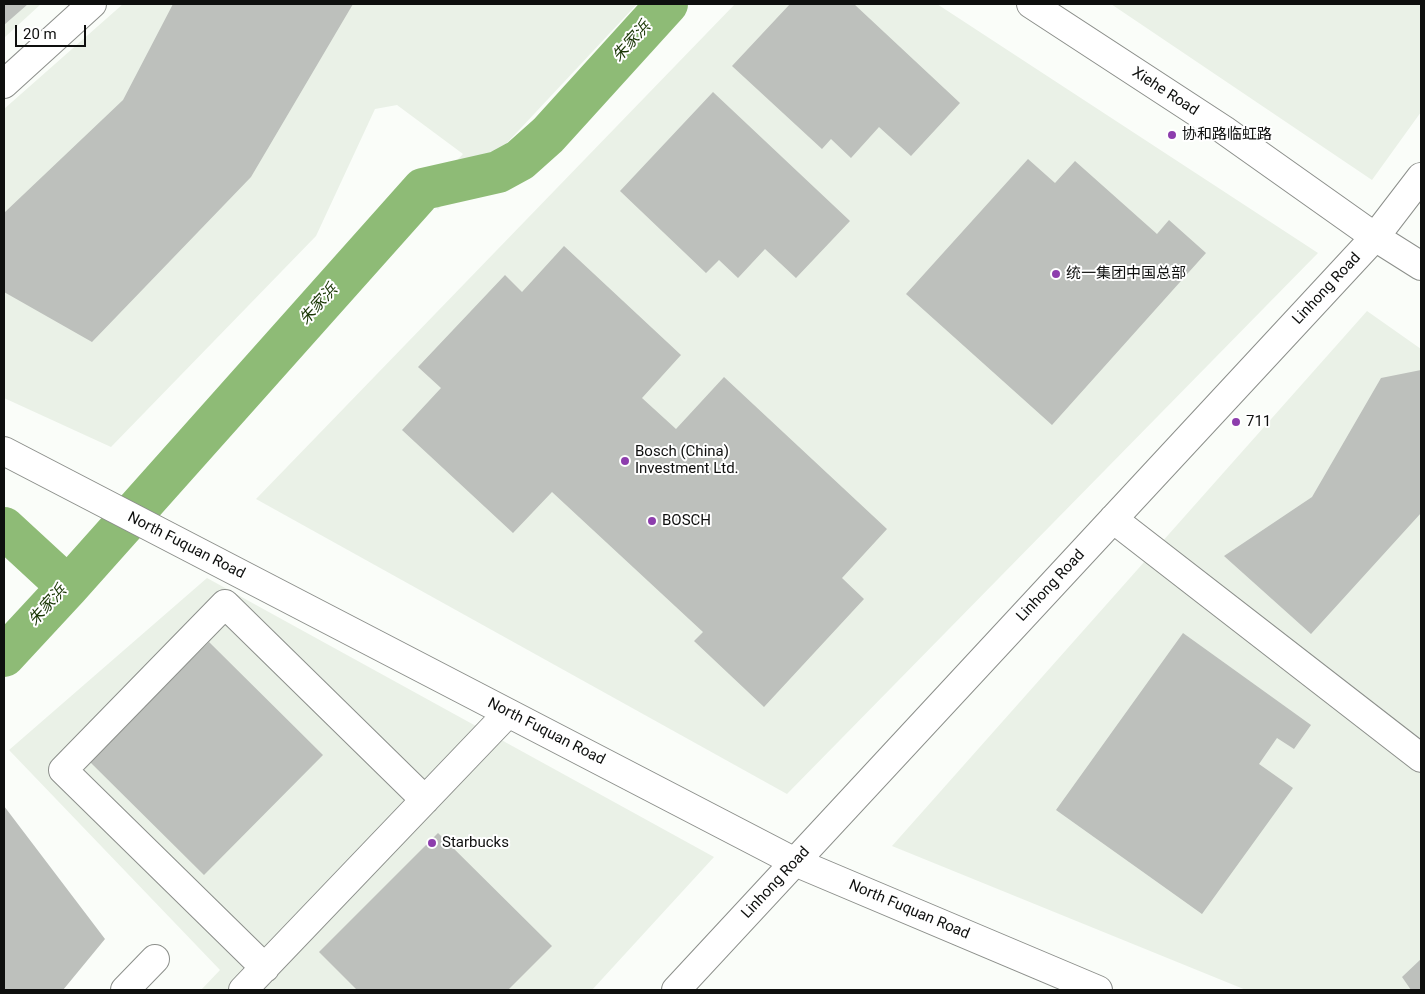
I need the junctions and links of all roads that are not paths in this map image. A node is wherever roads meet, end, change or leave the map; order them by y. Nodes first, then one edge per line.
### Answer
1 (92, 4) edge
2 (1031, 4) edge
3 (4, 84) edge
4 (1421, 177) edge
5 (1375, 237) junction
6 (1421, 266) edge
7 (4, 451) edge
8 (1114, 519) junction
9 (508, 713) junction
10 (1421, 758) edge
11 (425, 800) junction
12 (795, 862) junction
13 (155, 959) dead end
14 (265, 968) junction
15 (125, 990) edge
16 (243, 990) edge
17 (676, 990) edge
18 (1098, 990) edge

1 - 3 street
2 - 5 street, Xiehe Road
4 - 5 street, Linhong Road
5 - 6 street, Xiehe Road
5 - 8 street, Linhong Road
7 - 9 street, North Fuquan Road
8 - 10 street
8 - 12 street, Linhong Road
9 - 11 street
9 - 12 street, North Fuquan Road
11 - 14 street
11 - 14 street
12 - 17 street, Linhong Road
12 - 18 street, North Fuquan Road
13 - 15 street
14 - 16 street

